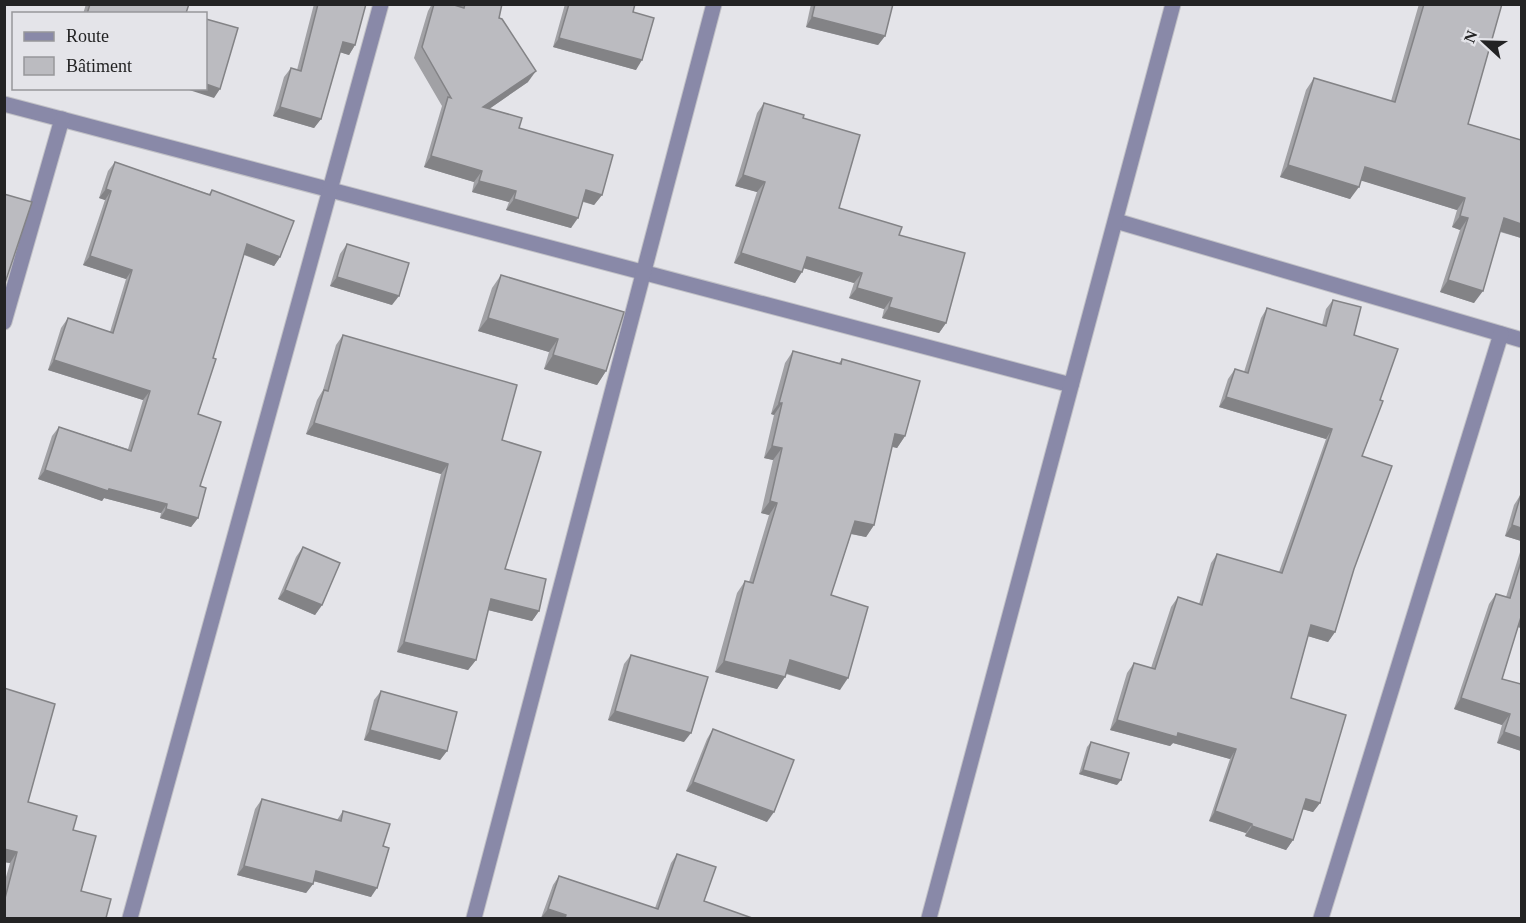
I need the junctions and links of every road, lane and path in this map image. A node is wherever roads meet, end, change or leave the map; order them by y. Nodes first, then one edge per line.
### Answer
1 (381, 4) edge
2 (714, 4) edge
3 (1173, 4) edge
4 (4, 104) edge
5 (62, 119) junction
6 (330, 189) junction
7 (1116, 220) junction
8 (643, 272) junction
9 (4, 322) edge
10 (1501, 334) junction
11 (1521, 340) edge
12 (1071, 385) junction
13 (130, 918) edge
14 (474, 918) edge
15 (929, 918) edge
16 (1321, 918) edge

1 - 6 street
2 - 8 street
3 - 7 street
4 - 5 street
5 - 6 street
5 - 9 street
6 - 8 street
6 - 13 street
7 - 10 street
7 - 12 street
8 - 12 street
8 - 14 street
10 - 11 street
10 - 16 street
12 - 15 street

